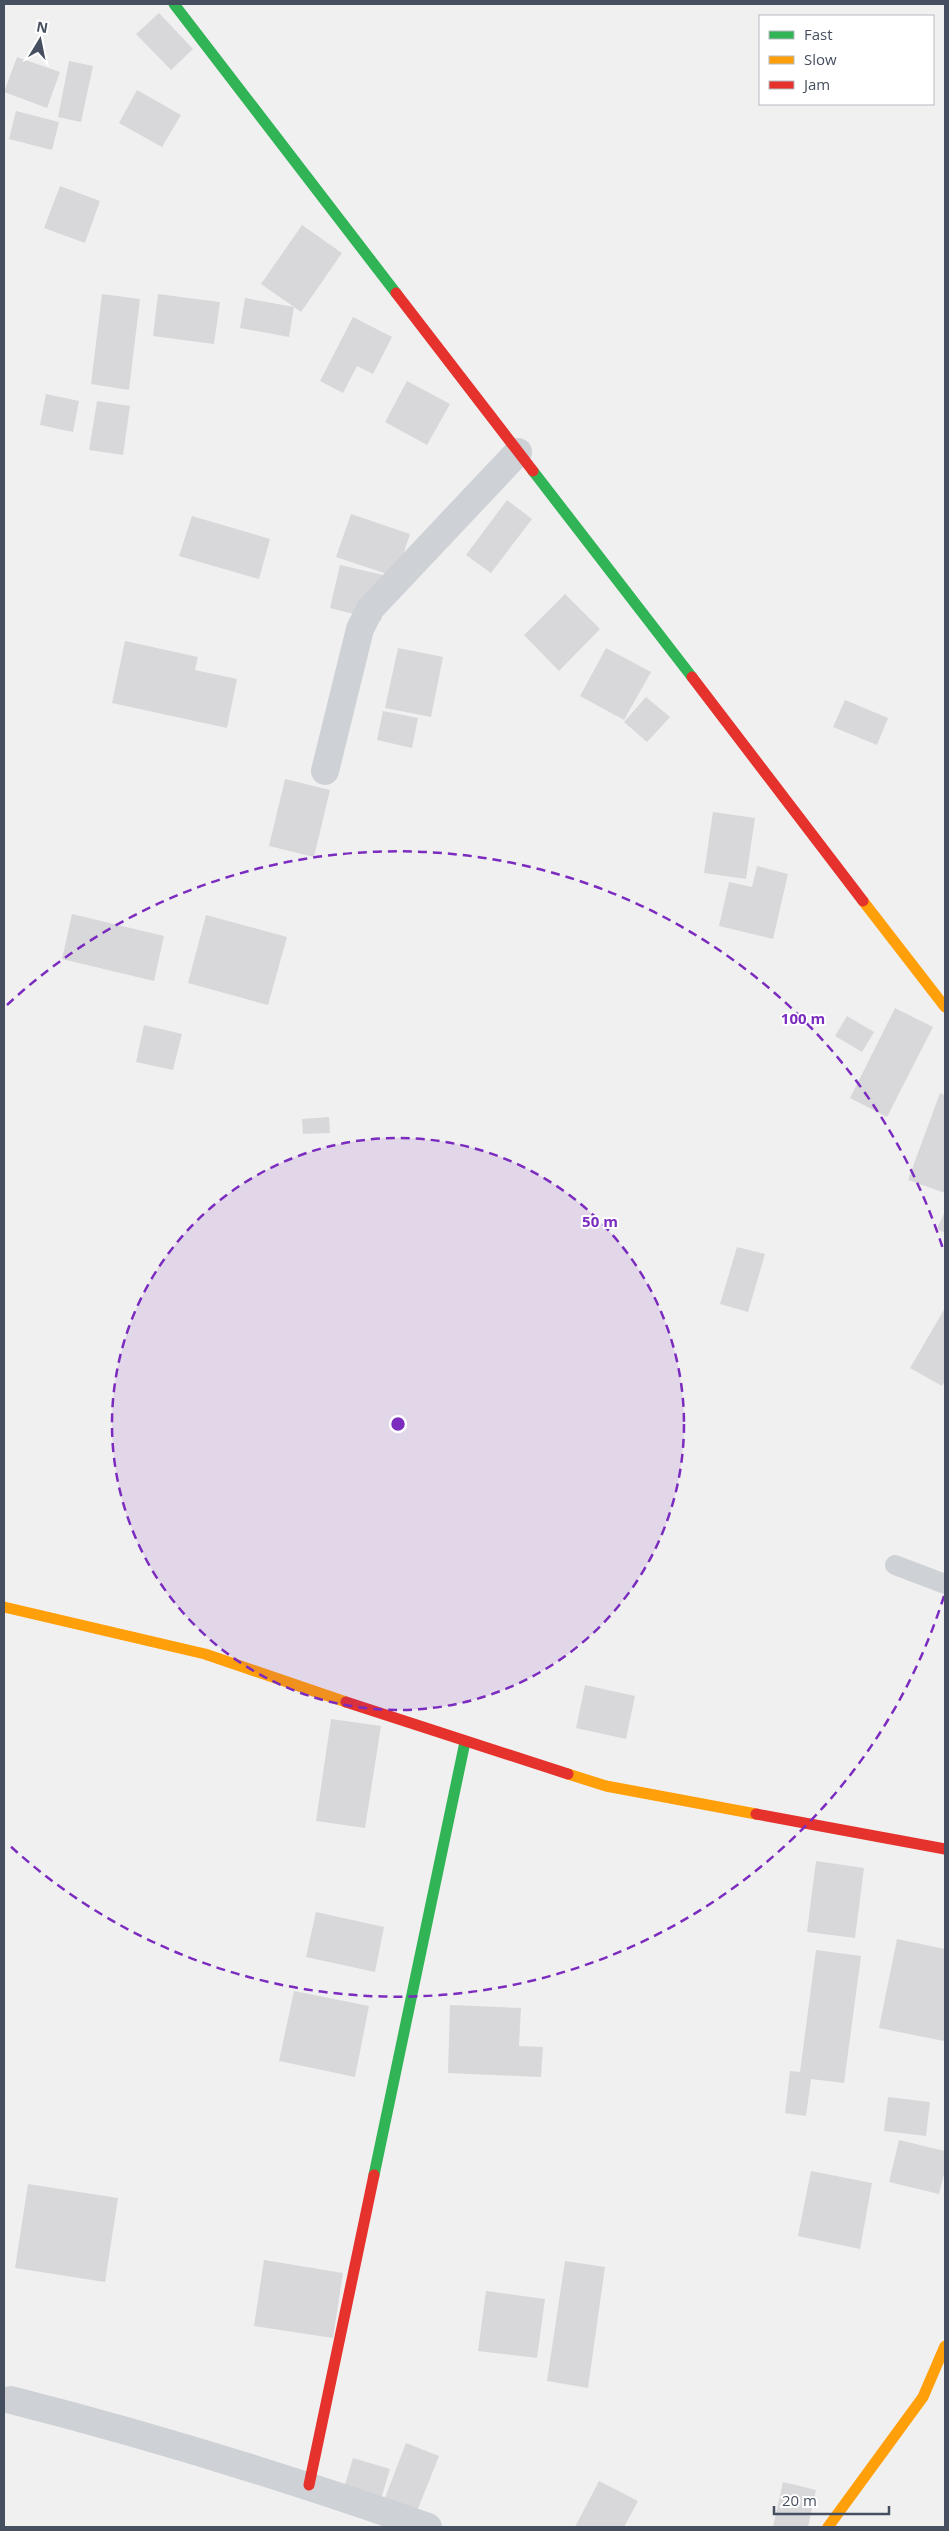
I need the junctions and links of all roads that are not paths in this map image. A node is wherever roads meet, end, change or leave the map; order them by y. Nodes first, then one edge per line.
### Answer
1 (174, 4) edge
2 (518, 452) junction
3 (326, 771) dead end
4 (945, 1007) edge
5 (895, 1565) dead end
6 (945, 1584) edge
7 (4, 1607) edge
8 (464, 1742) junction
9 (945, 1849) edge
10 (945, 2346) edge
11 (11, 2400) dead end
12 (309, 2485) junction
13 (428, 2527) edge
14 (828, 2527) edge

1 - 2 street
2 - 3 street
2 - 4 street
5 - 6 lane
7 - 8 street
8 - 9 street
8 - 12 street
10 - 14 street
11 - 12 street
12 - 13 street

